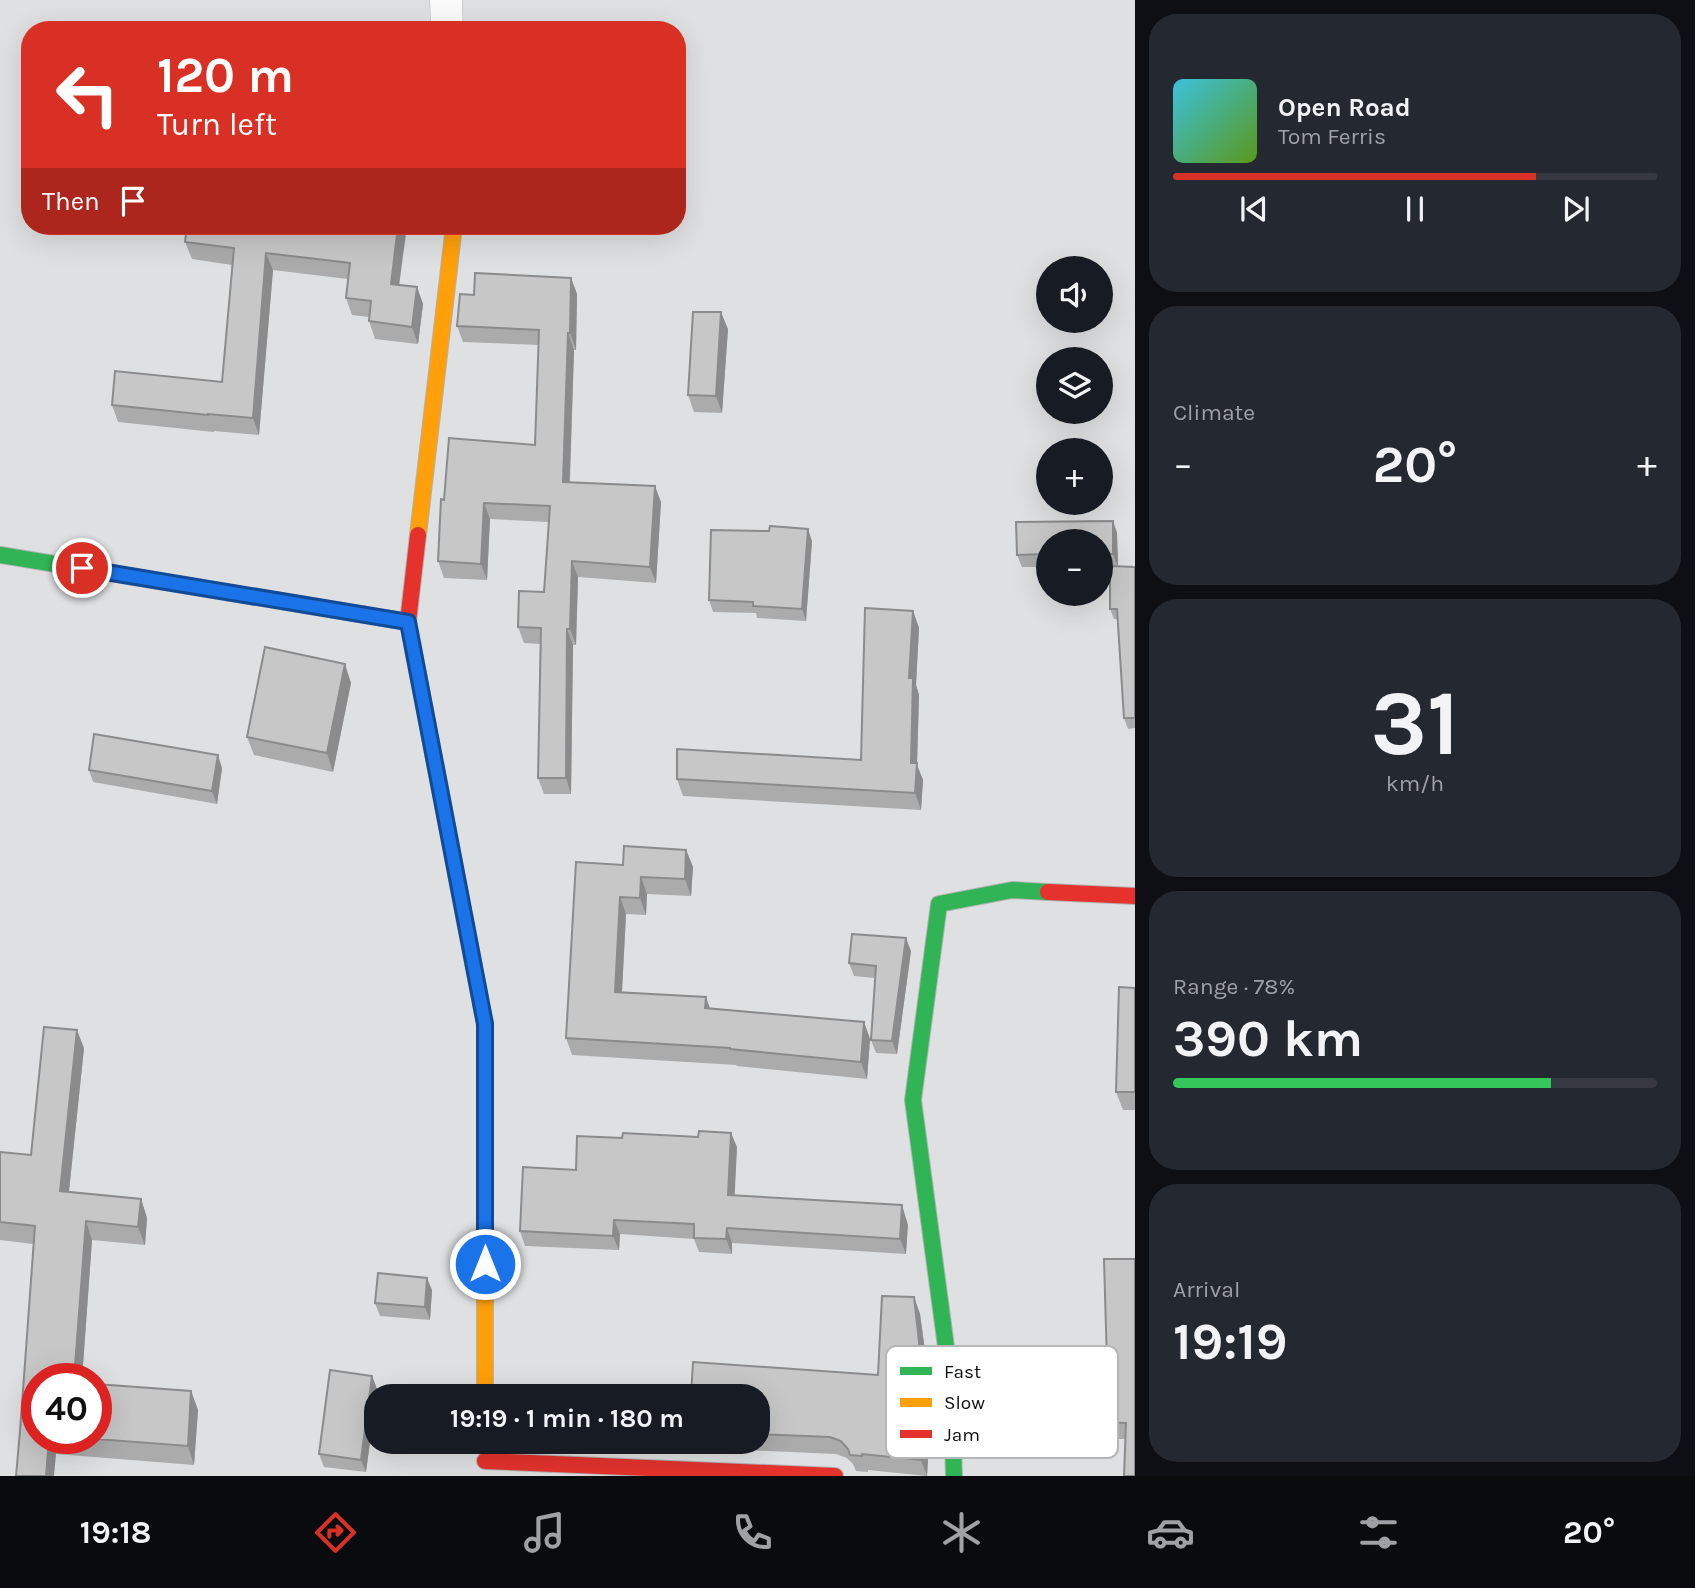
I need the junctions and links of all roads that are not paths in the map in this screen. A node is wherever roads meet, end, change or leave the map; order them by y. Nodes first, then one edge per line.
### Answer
1 (446, 0) edge
2 (447, 21) edge
3 (453, 235) edge
4 (0, 555) edge
5 (408, 622) junction
6 (1135, 896) edge
7 (946, 1346) edge
8 (485, 1384) edge
9 (953, 1458) edge
10 (485, 1460) edge
11 (835, 1476) edge
12 (954, 1476) edge

1 - 2 street
3 - 5 street
4 - 5 street
5 - 8 street
6 - 7 street
9 - 12 street
10 - 11 street

